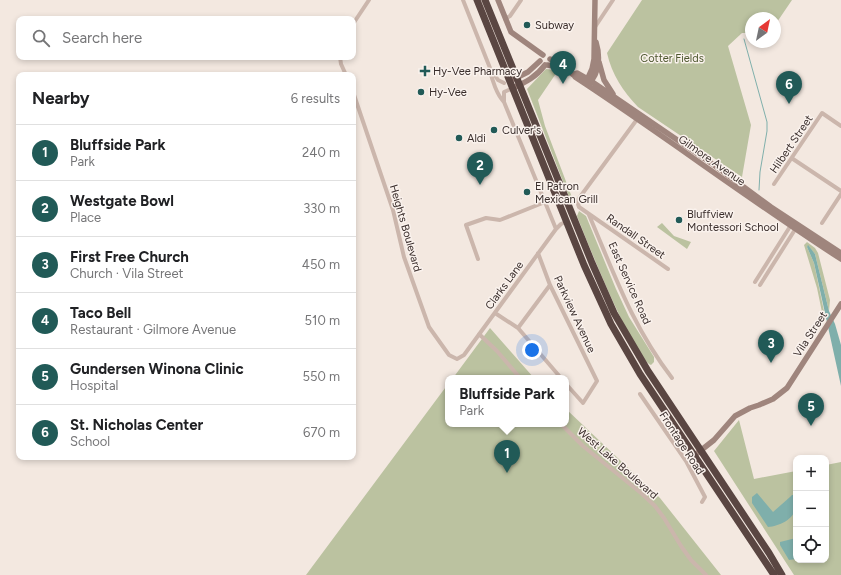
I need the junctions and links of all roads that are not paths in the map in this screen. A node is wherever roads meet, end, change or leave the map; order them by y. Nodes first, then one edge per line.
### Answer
1 (369, 0) edge
2 (463, 0) edge
3 (477, 0) edge
4 (485, 0) edge
5 (498, 0) edge
6 (520, 0) edge
7 (596, 0) edge
8 (613, 0) edge
9 (356, 20) edge
10 (505, 20) junction
11 (594, 29) junction
12 (594, 38) junction
13 (598, 56) junction
14 (541, 58) junction
15 (340, 60) edge
16 (547, 63) junction
17 (490, 68) junction
18 (344, 72) edge
19 (588, 81) junction
20 (512, 83) junction
21 (499, 94) junction
22 (616, 98) junction
23 (356, 101) edge
24 (504, 102) junction
25 (638, 117) junction
26 (841, 126) edge
27 (793, 158) junction
28 (774, 184) dead end
29 (841, 190) edge
30 (841, 194) edge
31 (545, 202) junction
32 (589, 214) junction
33 (566, 222) junction
34 (822, 223) dead end
35 (794, 226) junction
36 (578, 228) junction
37 (556, 229) junction
38 (538, 253) junction
39 (841, 253) edge
40 (478, 259) dead end
41 (841, 259) edge
42 (668, 269) dead end
43 (755, 282) dead end
44 (550, 285) junction
45 (760, 285) dead end
46 (841, 304) edge
47 (495, 313) junction
48 (518, 328) junction
49 (479, 334) junction
50 (457, 359) joint
51 (517, 375) edge
52 (558, 375) edge
53 (672, 378) dead end
54 (569, 388) edge
55 (640, 394) dead end
56 (564, 427) edge
57 (701, 451) junction
58 (695, 455) junction
59 (686, 461) junction
60 (702, 502) dead end
61 (706, 575) edge
62 (774, 575) edge
63 (782, 575) edge

1 - 9 street
2 - 17 street
3 - 20 highway
4 - 20 highway
5 - 10 street
6 - 10 street
7 - 11 street
8 - 11 street
10 - 14 street
11 - 12 street
12 - 13 street
12 - 19 street
13 - 19 street
13 - 22 street
14 - 16 street
14 - 16 street, Gilmore Avenue
14 - 20 street
15 - 18 street
16 - 19 street, Gilmore Avenue
16 - 20 street
17 - 20 street
17 - 21 street
19 - 22 street, Gilmore Avenue
19 - 25 street, Gilmore Avenue
20 - 21 street
20 - 24 street
20 - 33 highway
20 - 36 highway
21 - 24 street
22 - 25 street, Gilmore Avenue
23 - 50 street, Heights Boulevard
24 - 31 street
25 - 32 street, Randall Street
25 - 35 street, Gilmore Avenue
26 - 27 street, Hilbert Street
27 - 28 street, Hilbert Street
27 - 29 street
30 - 34 street
31 - 37 street
31 - 40 street
32 - 42 street, Randall Street
32 - 53 street, East Service Road
33 - 36 highway
33 - 37 street, Clarks Lane
33 - 58 highway
35 - 39 street, Gilmore Avenue
35 - 41 street, Gilmore Avenue
35 - 43 street
35 - 45 street
36 - 57 highway
37 - 38 street, Clarks Lane
38 - 44 street, Parkview Avenue
38 - 47 street, Clarks Lane
44 - 48 street
44 - 54 street, Parkview Avenue
46 - 57 street, Vila Street
47 - 48 street
47 - 49 street, Clarks Lane
48 - 52 street
49 - 50 street, Clarks Lane
49 - 51 street
55 - 59 street, Frontage Road
56 - 61 street, West Lake Boulevard
57 - 58 street, Vila Street
57 - 63 highway
58 - 59 street, Vila Street
58 - 62 highway
59 - 60 street, Frontage Road

